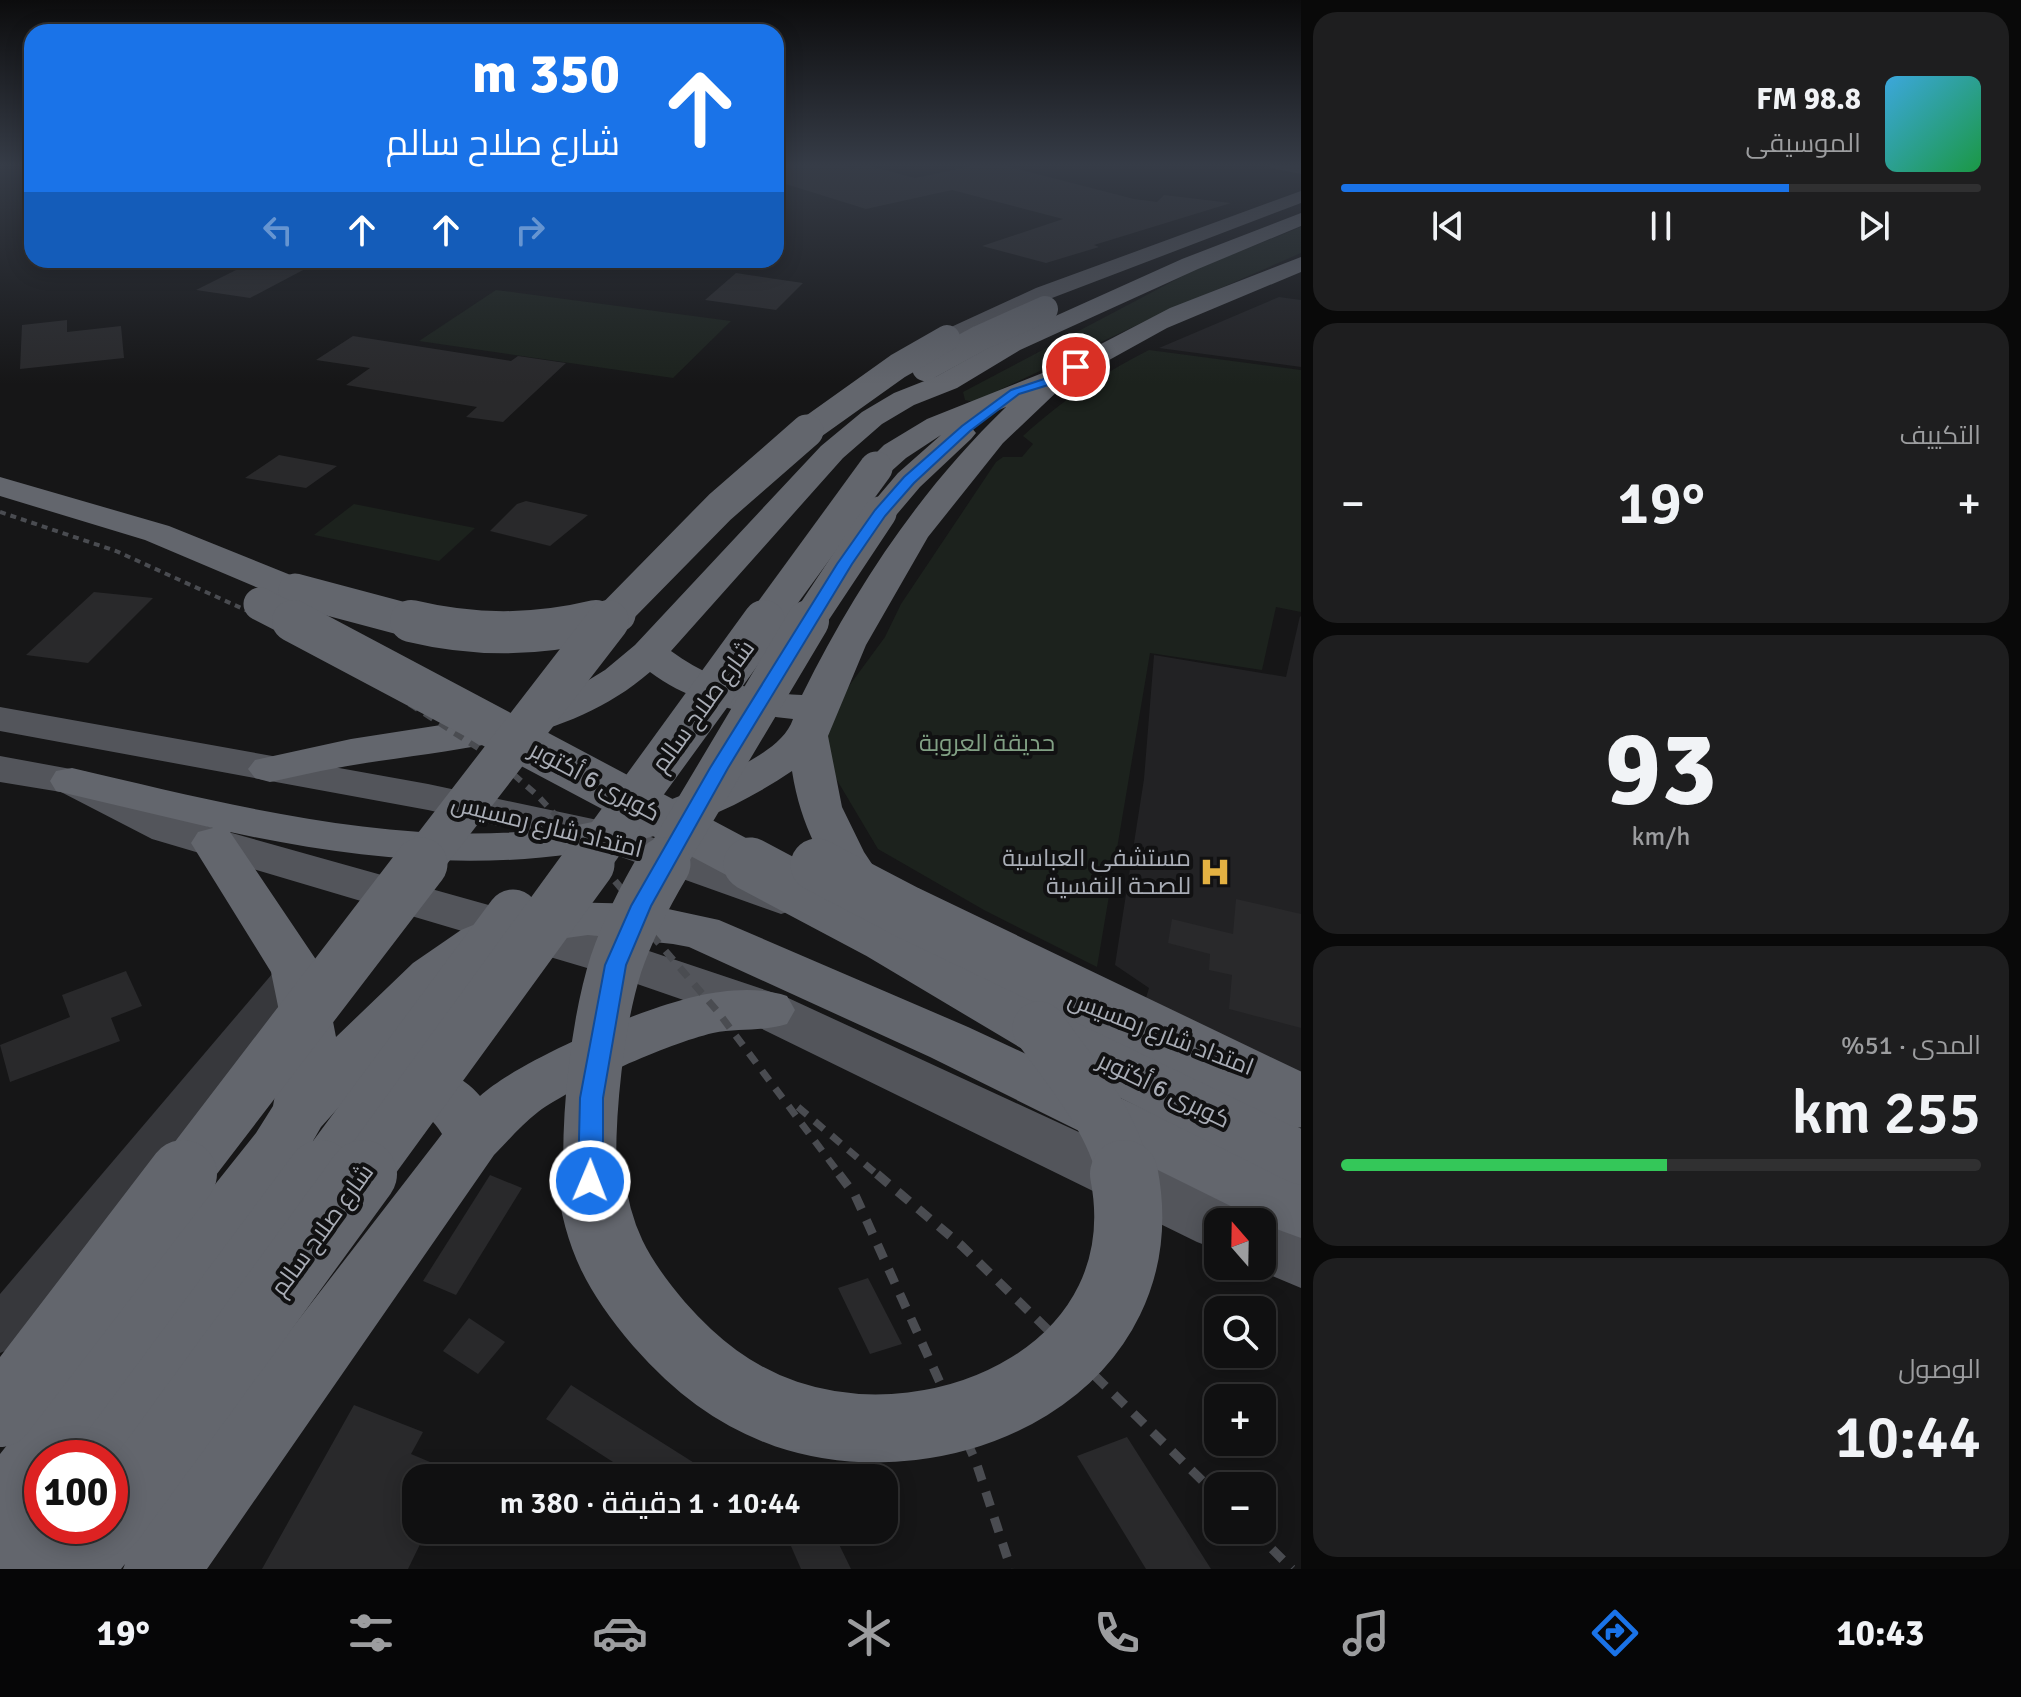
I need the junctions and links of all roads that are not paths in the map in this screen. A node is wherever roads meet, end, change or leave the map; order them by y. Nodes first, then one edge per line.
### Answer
1 (1190, 238) edge
2 (1254, 238) edge
3 (1175, 244) junction
4 (1190, 264) junction
5 (1301, 264) edge
6 (1085, 292) junction
7 (947, 338) joint
8 (1054, 379) junction
9 (921, 390) junction
10 (1015, 392) junction
11 (0, 486) edge
12 (878, 491) junction
13 (0, 505) edge
14 (295, 590) junction
15 (649, 653) junction
16 (0, 719) edge
17 (812, 722) junction
18 (0, 769) edge
19 (270, 769) junction
20 (72, 781) junction
21 (607, 836) junction
22 (214, 843) junction
23 (512, 930) junction
24 (897, 940) junction
25 (297, 970) junction
26 (768, 1010) junction
27 (1039, 1028) junction
28 (1301, 1087) edge
29 (1301, 1101) edge
30 (301, 1111) junction
31 (473, 1138) junction
32 (1301, 1158) edge
33 (1301, 1211) edge
34 (1204, 1217) edge
35 (1276, 1249) edge
36 (1301, 1261) edge
37 (0, 1330) edge
38 (0, 1413) edge
39 (123, 1440) edge
40 (128, 1497) edge
41 (0, 1513) edge
42 (47, 1544) edge
43 (93, 1544) edge
44 (28, 1569) edge
45 (75, 1569) edge
46 (161, 1569) edge

1 - 3 main road
2 - 4 highway, شارع صلاح سالم
3 - 6 main road
3 - 7 main road
4 - 6 highway
4 - 9 highway, شارع صلاح سالم
5 - 8 highway, شارع صلاح سالم
6 - 14 highway, bridge
7 - 38 highway, bridge
8 - 10 highway, شارع صلاح سالم
8 - 17 highway
9 - 15 highway
9 - 39 highway, شارع صلاح سالم, bridge
10 - 12 highway
10 - 12 highway, شارع صلاح سالم
11 - 14 highway, كوبرى 6 أكتوبر
12 - 27 highway, bridge
12 - 40 highway, شارع صلاح سالم, bridge
13 - 27 highway, كوبرى 6 أكتوبر, bridge
14 - 29 highway, كوبرى 6 أكتوبر, bridge
15 - 17 highway
15 - 19 highway
16 - 19 main road, امتداد شارع رمسيس
17 - 21 highway
17 - 24 highway
18 - 20 main road
19 - 21 main road, امتداد شارع رمسيس
20 - 21 highway
20 - 22 main road
21 - 24 main road, امتداد شارع رمسيس
22 - 23 main road
22 - 25 highway
23 - 26 main road
23 - 30 highway
23 - 33 highway
24 - 28 main road, امتداد شارع رمسيس
25 - 30 highway
25 - 37 street
26 - 31 highway
26 - 34 main road
27 - 32 highway, كوبرى 6 أكتوبر, bridge
30 - 31 highway
30 - 41 highway
31 - 46 highway
35 - 36 main road
42 - 44 highway
43 - 45 highway

